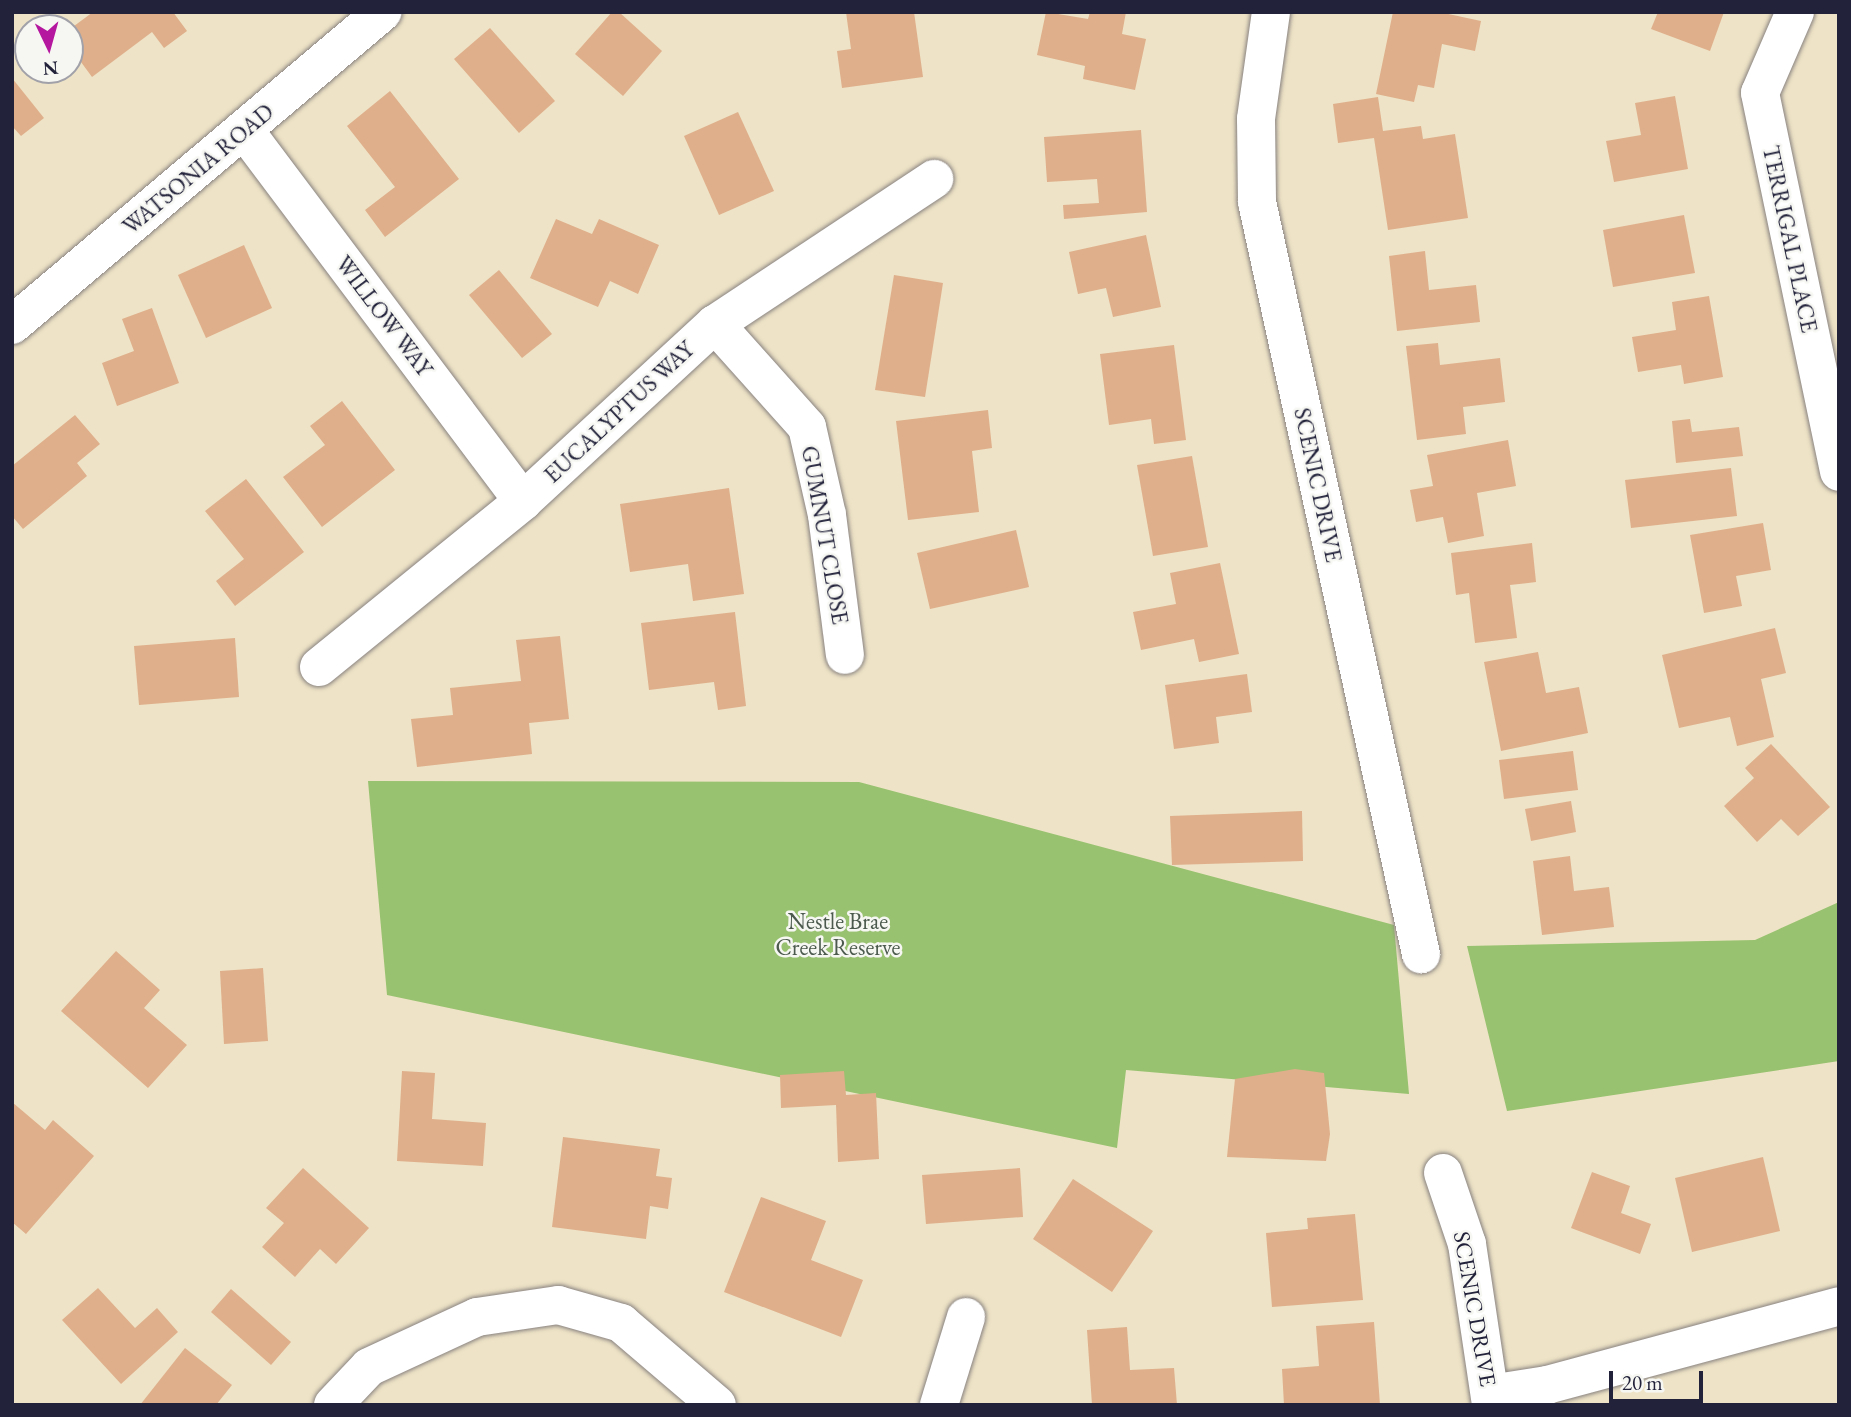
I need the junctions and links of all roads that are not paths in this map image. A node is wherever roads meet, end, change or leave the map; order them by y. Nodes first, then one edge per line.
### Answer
1 (383, 12) edge
2 (1271, 12) edge
3 (1795, 12) edge
4 (245, 131) junction
5 (934, 179) dead end
6 (715, 324) junction
7 (12, 325) edge
8 (1835, 433) edge
9 (1839, 472) edge
10 (523, 501) junction
11 (845, 655) dead end
12 (319, 667) dead end
13 (1421, 954) dead end
14 (1443, 1173) dead end
15 (1839, 1306) edge
16 (966, 1317) dead end
17 (1491, 1399) edge
18 (333, 1405) edge
19 (717, 1405) edge
20 (939, 1405) edge

1 - 4 street, WATSONIA ROAD
2 - 13 street, SCENIC DRIVE
3 - 8 street, TERRIGAL PLACE
4 - 7 street, WATSONIA ROAD
4 - 10 street, WILLOW WAY
5 - 6 street, EUCALYPTUS WAY
6 - 10 street, EUCALYPTUS WAY
6 - 11 street, GUMNUT CLOSE
8 - 9 street, TERRIGAL PLACE
10 - 12 street, EUCALYPTUS WAY
14 - 17 street, SCENIC DRIVE
15 - 17 street
16 - 20 street
18 - 19 street

